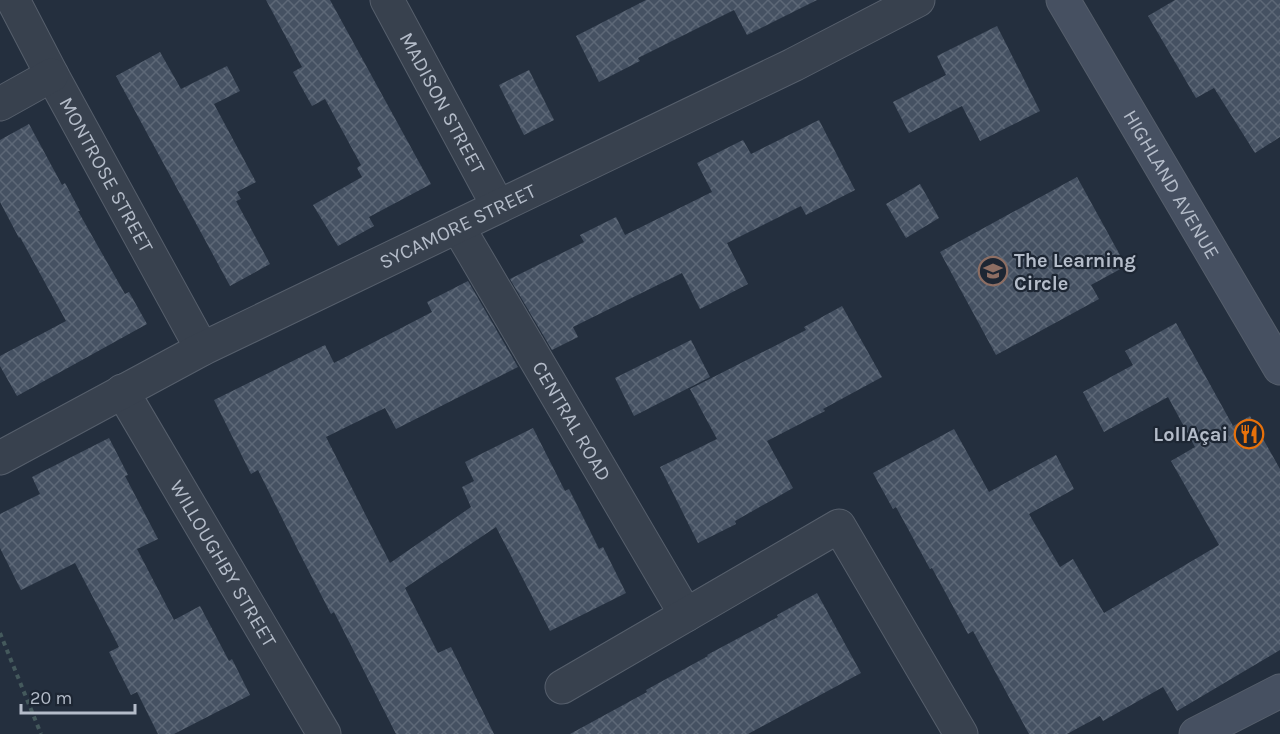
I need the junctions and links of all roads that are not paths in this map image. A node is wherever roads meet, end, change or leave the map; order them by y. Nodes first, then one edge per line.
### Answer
1 (13, 0) edge
2 (387, 0) edge
3 (918, 0) edge
4 (1063, 0) edge
5 (52, 75) junction
6 (0, 104) edge
7 (498, 206) junction
8 (458, 227) junction
9 (202, 349) junction
10 (1280, 368) edge
11 (122, 391) junction
12 (0, 458) edge
13 (686, 615) junction
14 (562, 687) dead end
15 (1280, 692) edge
16 (324, 734) edge
17 (961, 734) edge
18 (1196, 734) edge

1 - 5 street, MONTROSE STREET
2 - 7 street, MADISON STREET
3 - 7 street, SYCAMORE STREET
4 - 10 main road, HIGHLAND AVENUE
5 - 6 street
5 - 9 street, MONTROSE STREET
7 - 8 street, SYCAMORE STREET
8 - 9 street, SYCAMORE STREET
8 - 13 street, CENTRAL ROAD
9 - 11 street, SYCAMORE STREET
11 - 12 street, SYCAMORE STREET
11 - 16 street, WILLOUGHBY STREET
13 - 14 street
13 - 17 street
15 - 18 main road

